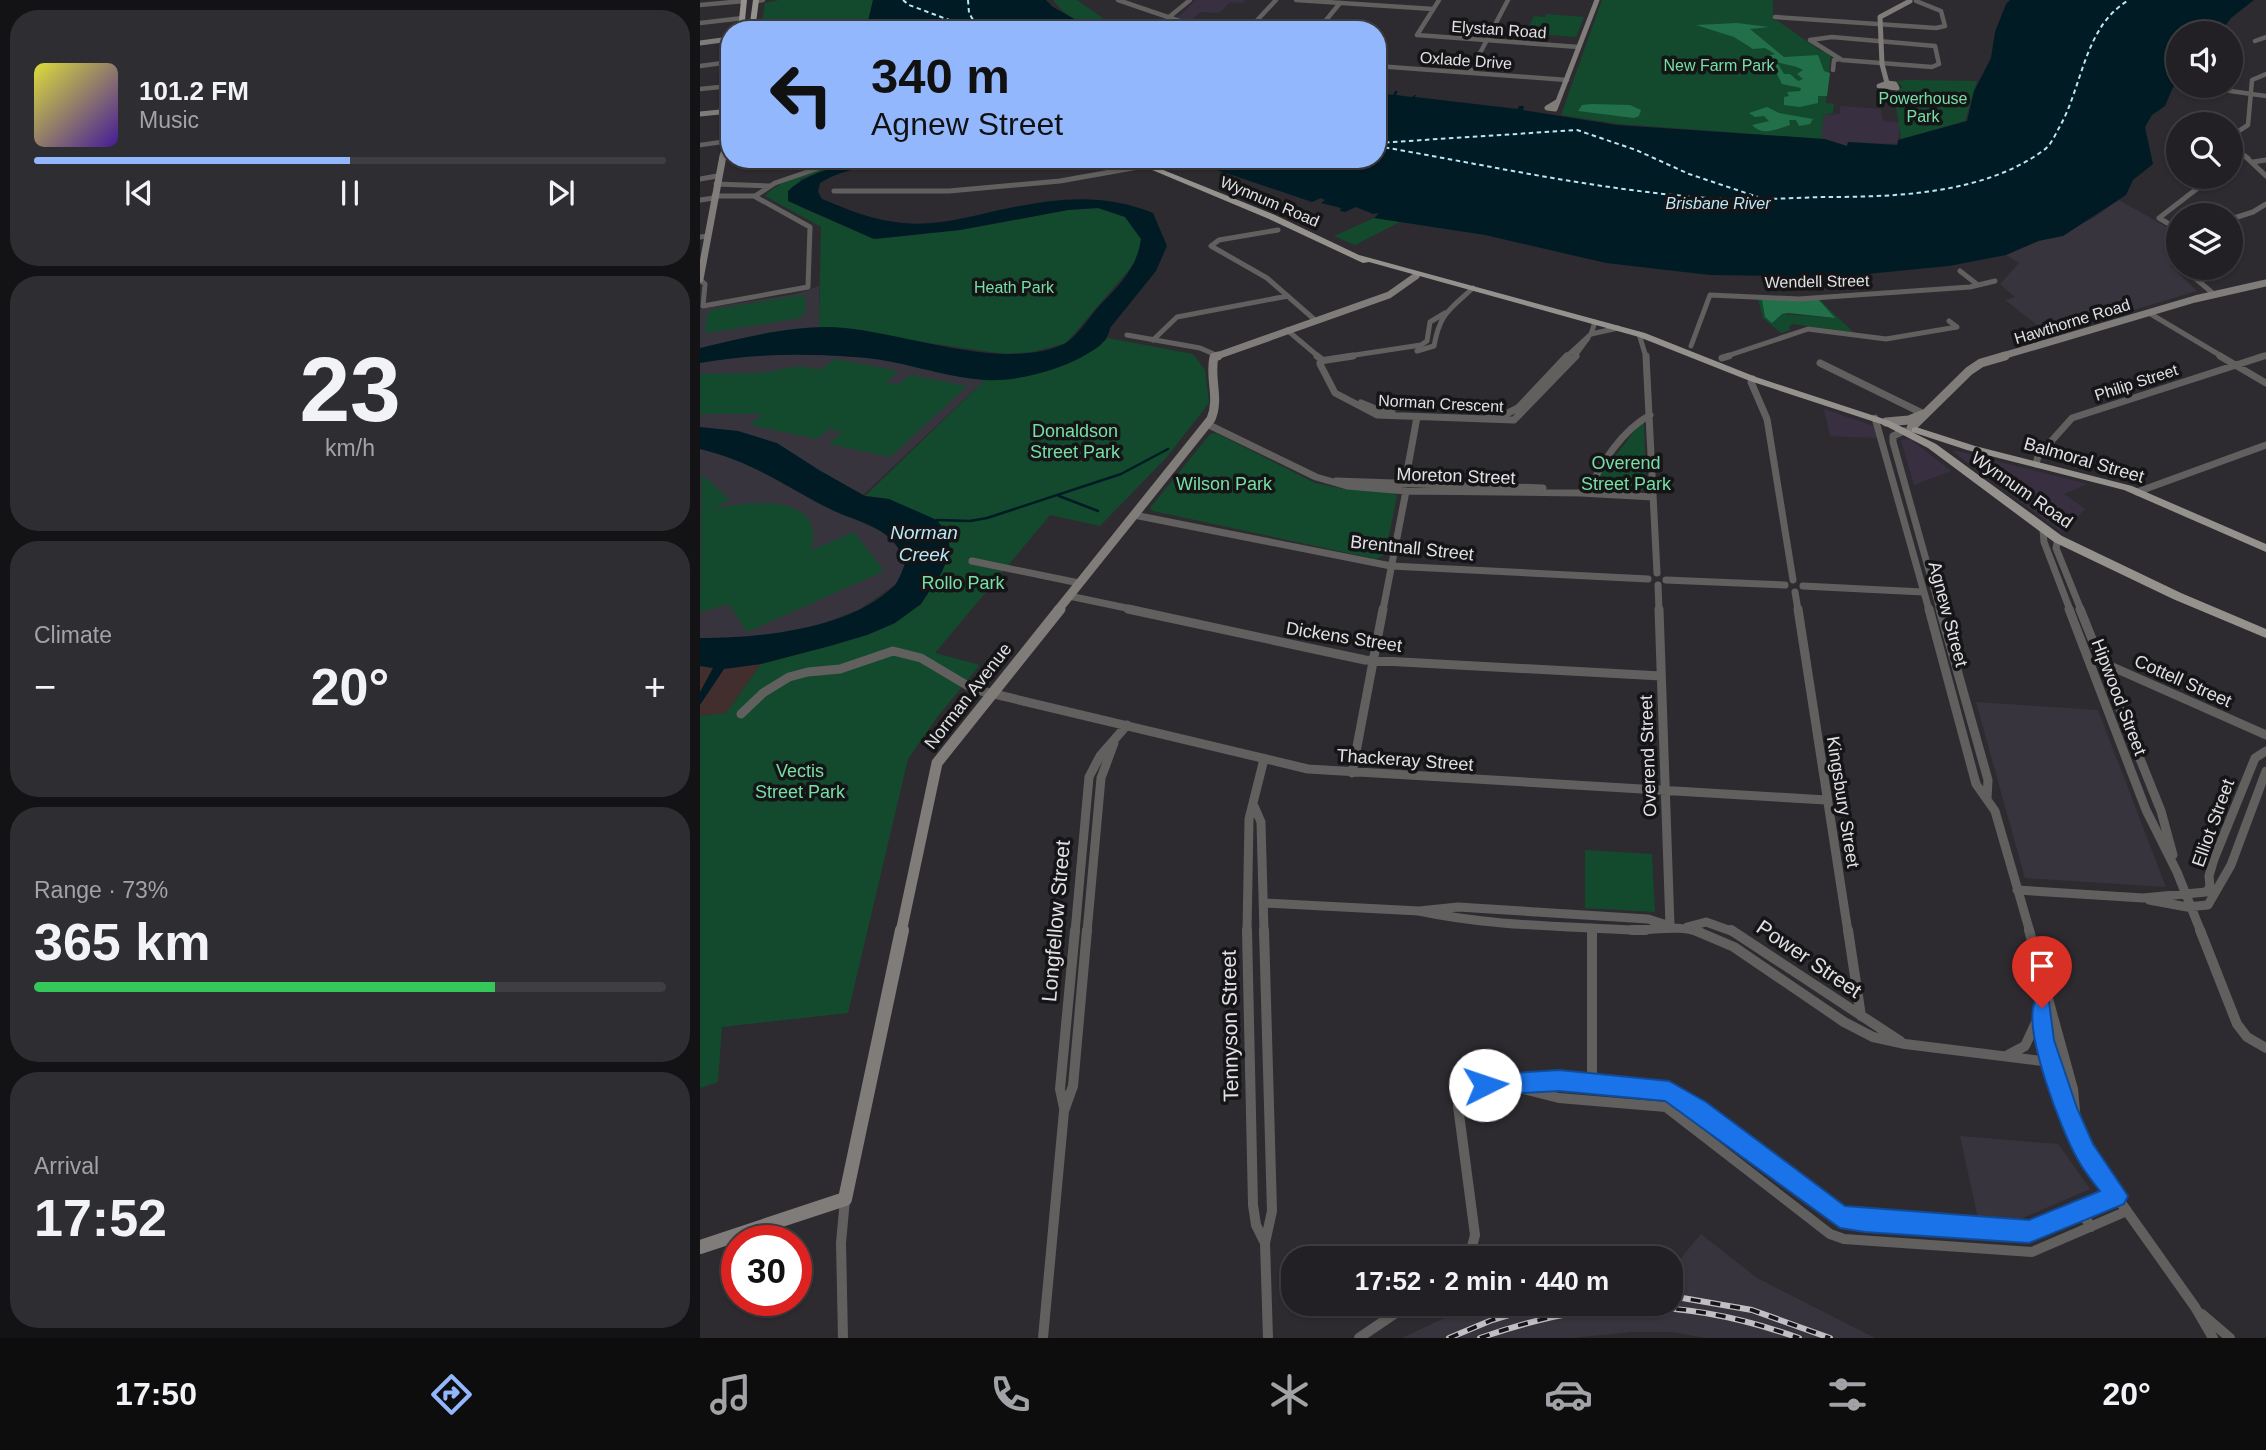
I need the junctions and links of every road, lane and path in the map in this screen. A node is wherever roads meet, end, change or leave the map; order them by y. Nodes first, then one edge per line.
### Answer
1 (744, 0) edge
2 (756, 0) edge
3 (763, 0) edge
4 (1118, 0) edge
5 (1191, 0) edge
6 (1276, 0) edge
7 (1296, 0) edge
8 (1302, 0) edge
9 (1439, 0) edge
10 (1508, 0) edge
11 (1597, 0) edge
12 (1912, 1) edge
13 (1367, 2) edge
14 (1340, 3) junction
15 (700, 5) edge
16 (1433, 9) junction
17 (1775, 17) dead end
18 (743, 18) junction
19 (1168, 18) junction
20 (742, 21) edge
21 (752, 21) edge
22 (1178, 21) edge
23 (1256, 21) edge
24 (1325, 21) edge
25 (700, 23) edge
26 (1880, 24) junction
27 (2266, 37) edge
28 (721, 40) edge
29 (1486, 40) junction
30 (1881, 41) junction
31 (2255, 41) dead end
32 (700, 43) edge
33 (1579, 47) junction
34 (1840, 59) junction
35 (721, 63) edge
36 (1882, 64) junction
37 (700, 66) edge
38 (1386, 67) edge
39 (1833, 71) dead end
40 (1470, 72) junction
41 (2266, 74) edge
42 (1567, 79) junction
43 (1887, 83) dead end
44 (721, 87) edge
45 (700, 89) edge
46 (2243, 93) edge
47 (2250, 94) junction
48 (2266, 96) edge
49 (1557, 102) dead end
50 (2243, 128) edge
51 (721, 143) edge
52 (700, 145) edge
53 (2243, 155) edge
54 (2266, 160) edge
55 (721, 162) edge
56 (2253, 162) junction
57 (820, 168) edge
58 (1132, 168) edge
59 (1148, 168) edge
60 (2266, 176) edge
61 (700, 178) edge
62 (717, 180) junction
63 (770, 186) junction
64 (2197, 189) edge
65 (834, 191) dead end
66 (755, 195) junction
67 (714, 197) junction
68 (700, 200) edge
69 (2179, 203) edge
70 (2266, 204) edge
71 (2243, 215) edge
72 (1278, 230) dead end
73 (704, 237) edge
74 (1960, 271) dead end
75 (1418, 274) junction
76 (700, 279) edge
77 (2197, 280) edge
78 (1995, 281) dead end
79 (2266, 283) edge
80 (1978, 285) junction
81 (1468, 286) junction
82 (2215, 295) junction
83 (1288, 296) junction
84 (1445, 313) junction
85 (2149, 313) junction
86 (1315, 320) junction
87 (1949, 321) dead end
88 (1595, 322) junction
89 (1618, 328) junction
90 (1287, 330) junction
91 (1127, 335) dead end
92 (1641, 335) junction
93 (1590, 336) junction
94 (1153, 340) junction
95 (1666, 344) junction
96 (1691, 346) junction
97 (1646, 353) junction
98 (1216, 355) junction
99 (2266, 355) edge
100 (1700, 357) junction
101 (1722, 358) junction
102 (1322, 360) junction
103 (1820, 363) dead end
104 (2235, 364) junction
105 (1744, 368) junction
106 (1328, 375) junction
107 (1753, 379) junction
108 (2266, 383) edge
109 (1798, 392) junction
110 (1342, 397) junction
111 (1924, 414) junction
112 (1650, 415) junction
113 (1417, 417) junction
114 (1875, 418) junction
115 (1887, 422) junction
116 (1207, 424) junction
117 (1907, 430) junction
118 (1882, 435) junction
119 (1893, 437) junction
120 (1958, 444) junction
121 (2266, 445) edge
122 (1945, 456) junction
123 (2036, 464) junction
124 (1405, 487) junction
125 (2137, 492) junction
126 (1585, 493) junction
127 (1653, 497) junction
128 (1134, 515) junction
129 (2043, 530) junction
130 (2058, 539) junction
131 (2266, 548) edge
132 (972, 561) dead end
133 (1391, 566) junction
134 (1657, 573) junction
135 (1648, 579) junction
136 (1667, 580) junction
137 (1793, 580) junction
138 (1079, 583) junction
139 (1658, 585) junction
140 (1785, 585) junction
141 (1799, 589) junction
142 (1923, 592) junction
143 (1069, 596) junction
144 (2266, 634) edge
145 (2087, 658) junction
146 (1373, 661) junction
147 (2101, 661) junction
148 (1661, 676) junction
149 (991, 692) junction
150 (741, 715) dead end
151 (1127, 725) junction
152 (2266, 735) edge
153 (2266, 751) edge
154 (1264, 759) junction
155 (2266, 771) edge
156 (1352, 773) junction
157 (1665, 790) junction
158 (1987, 799) junction
159 (1826, 800) junction
160 (1254, 806) junction
161 (2177, 872) junction
162 (2017, 890) junction
163 (2189, 901) junction
164 (1264, 903) junction
165 (1419, 911) junction
166 (1670, 926) junction
167 (1687, 927) junction
168 (1592, 928) junction
169 (2042, 979) junction
170 (2042, 1008) junction
171 (1861, 1016) junction
172 (1905, 1044) junction
173 (2266, 1048) edge
174 (2005, 1055) junction
175 (2050, 1062) junction
176 (1592, 1083) junction
177 (1506, 1084) junction
178 (2077, 1133) junction
179 (2116, 1196) junction
180 (845, 1199) junction
181 (2081, 1211) junction
182 (2127, 1211) junction
183 (2091, 1227) junction
184 (1265, 1243) junction
185 (1472, 1246) edge
186 (700, 1247) edge
187 (2195, 1307) junction
188 (1391, 1316) edge
189 (843, 1338) edge
190 (1043, 1338) edge
191 (1268, 1338) edge
192 (1359, 1338) edge
193 (2213, 1338) edge
194 (2230, 1338) edge

1 - 15 street
1 - 18 main road
2 - 3 street
2 - 21 main road
4 - 19 street
5 - 19 street
6 - 23 street
7 - 8 street
8 - 14 street
9 - 16 street
10 - 29 street
11 - 33 street
12 - 26 street
12 - 26 street
13 - 14 street
13 - 16 street
14 - 24 street
16 - 29 street, Elystan Road
17 - 26 street
18 - 20 main road
18 - 25 street
19 - 22 street
26 - 30 street
27 - 31 street
28 - 32 street
29 - 33 street, Elystan Road
29 - 40 street
30 - 34 street
30 - 36 street
30 - 36 street
33 - 42 street
34 - 36 street
34 - 39 street
35 - 37 street
36 - 43 street
38 - 40 street, Oxlade Drive
40 - 42 street, Oxlade Drive
41 - 47 street
42 - 49 street
44 - 45 street
46 - 47 street
47 - 48 street
47 - 50 street
51 - 52 street
53 - 56 street
54 - 56 street
55 - 62 street
56 - 60 street
57 - 63 street
58 - 65 street
59 - 75 main road, Wynnum Road
61 - 62 street
62 - 63 street
62 - 67 street
63 - 66 street
64 - 69 street
66 - 67 street
66 - 76 street
67 - 68 street
67 - 73 street
70 - 71 street
72 - 83 street
73 - 76 street
74 - 80 street
75 - 81 main road, Wynnum Road
75 - 86 street
77 - 82 street
78 - 80 street, Wendell Street
79 - 82 street, Hawthorne Road
80 - 96 street, Wendell Street
81 - 84 street
81 - 88 main road, Wynnum Road
82 - 85 street, Hawthorne Road
83 - 86 street
83 - 94 street
84 - 102 street
84 - 106 street
85 - 104 street
85 - 111 street, Hawthorne Road
86 - 90 street
87 - 101 street
88 - 89 main road, Wynnum Road
88 - 93 street, Norman Crescent
89 - 92 main road, Wynnum Road
89 - 93 street, Norman Crescent
90 - 98 street
90 - 102 street
91 - 94 street
92 - 95 main road, Wynnum Road
92 - 96 main road, Wynnum Road
92 - 97 street
93 - 110 street, Norman Crescent
93 - 113 street, Norman Crescent
94 - 98 street
95 - 97 street
95 - 100 main road, Wynnum Road
96 - 100 main road
96 - 101 main road, Wynnum Road
97 - 112 street
98 - 116 street, Norman Avenue
99 - 104 street, Philip Street
100 - 107 main road, Wynnum Road
101 - 105 main road, Wynnum Road
102 - 106 street, Norman Crescent
103 - 111 street
104 - 108 street
104 - 123 street, Philip Street
105 - 107 main road
105 - 109 main road, Wynnum Road
106 - 110 street, Norman Crescent
107 - 109 main road, Wynnum Road
107 - 137 street
109 - 114 main road, Wynnum Road
110 - 113 street, Norman Crescent
111 - 115 street
111 - 117 street, Hawthorne Road
112 - 126 street
112 - 127 street
113 - 124 street
114 - 115 main road, Wynnum Road
114 - 118 street, Agnew Street
115 - 117 main road, Wynnum Road
116 - 124 street, Moreton Street
116 - 128 street, Norman Avenue
117 - 119 street
117 - 120 main road, Balmoral Street
117 - 122 main road, Wynnum Road
118 - 119 street
118 - 142 street, Agnew Street
119 - 158 street, Agnew Street
120 - 122 main road
120 - 123 main road, Balmoral Street
121 - 125 street
122 - 129 main road, Wynnum Road
123 - 125 main road, Balmoral Street
124 - 126 street, Moreton Street
124 - 133 street
125 - 131 main road, Balmoral Street
126 - 127 street, Moreton Street
127 - 134 street
128 - 133 street, Brentnall Street
128 - 138 street, Norman Avenue
129 - 130 main road, Wynnum Road
129 - 145 street, Hipwood Street
130 - 144 main road, Wynnum Road
130 - 147 street, Hipwood Street
132 - 138 street
133 - 135 street, Brentnall Street
133 - 146 street
134 - 135 street
134 - 136 street
135 - 139 street
136 - 139 street
136 - 140 street
137 - 140 street
137 - 141 street
138 - 143 street, Norman Avenue
139 - 148 street, Overend Street
140 - 141 street
141 - 142 street
141 - 159 street, Kingsbury Street
142 - 158 street, Agnew Street
143 - 146 street, Dickens Street
143 - 149 street, Norman Avenue
145 - 147 street, Cottell Street
145 - 161 street, Hipwood Street
146 - 148 street, Dickens Street
146 - 156 street
147 - 152 street, Cottell Street
147 - 161 street, Hipwood Street
148 - 157 street, Overend Street
149 - 150 street, Thackeray Street
149 - 151 street, Thackeray Street
149 - 180 street, Norman Avenue
151 - 154 street, Thackeray Street
151 - 190 street, Longfellow Street
153 - 163 street, Elliot Street
154 - 156 street, Thackeray Street
154 - 160 street, Tennyson Street
155 - 163 street, Elliot Street
156 - 157 street, Thackeray Street
157 - 159 street, Thackeray Street
157 - 166 street, Overend Street
158 - 162 street, Agnew Street
159 - 171 street, Kingsbury Street
160 - 164 street, Tennyson Street
160 - 184 street, Tennyson Street
161 - 163 street, Hipwood Street
162 - 163 street
162 - 169 street, Agnew Street
163 - 173 street, Hipwood Street
164 - 165 street, Power Street
164 - 184 street, Tennyson Street
165 - 166 street, Power Street
165 - 168 street, Power Street
166 - 167 street, Power Street
166 - 168 street, Power Street
167 - 171 street, Power Street
167 - 172 street, Power Street
168 - 176 street
169 - 170 street, Agnew Street
169 - 178 street, Agnew Street
170 - 174 street
170 - 175 street, Agnew Street
171 - 172 street, Power Street
172 - 174 street, Power Street
174 - 175 street, Power Street
175 - 178 street, Agnew Street
176 - 177 street
176 - 181 street
177 - 183 street
177 - 185 street
178 - 179 street, Agnew Street
179 - 181 street
179 - 182 street, Agnew Street
180 - 186 street
180 - 189 street, Norman Avenue
181 - 183 street
182 - 183 street
182 - 187 street, Agnew Street
184 - 191 street, Tennyson Street
187 - 193 street, Agnew Street
187 - 194 street, Agnew Street
188 - 192 street

